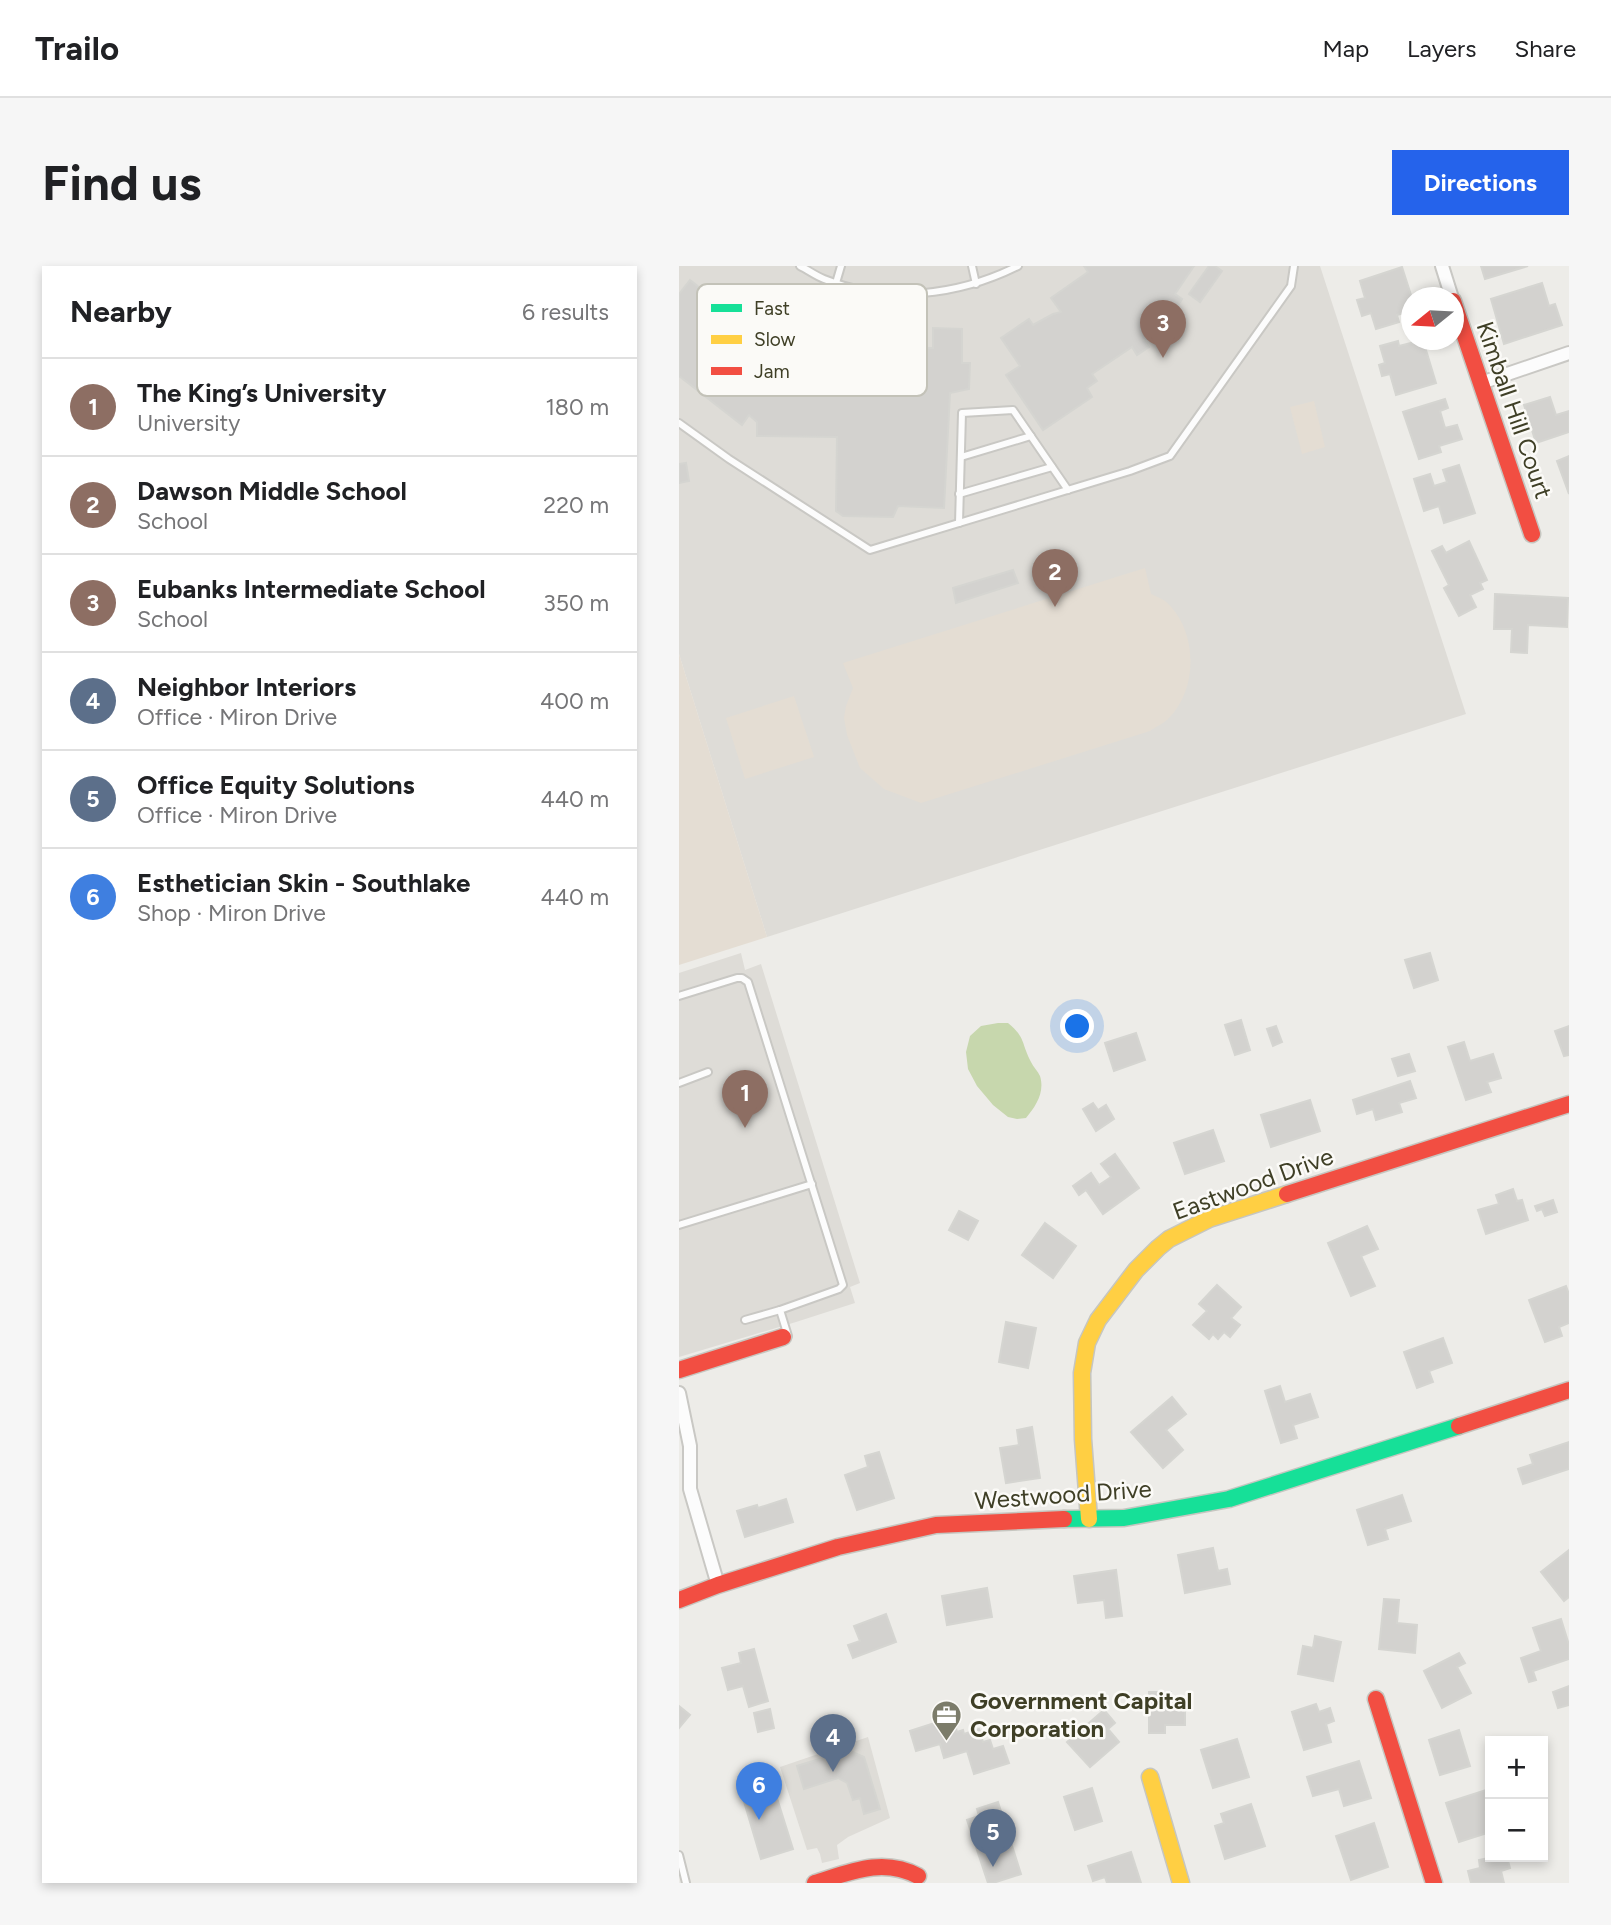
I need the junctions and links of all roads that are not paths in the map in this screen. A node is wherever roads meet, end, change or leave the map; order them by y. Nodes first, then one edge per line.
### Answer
1 (800, 266) edge
2 (841, 266) edge
3 (972, 266) edge
4 (1018, 266) edge
5 (1294, 266) edge
6 (1442, 266) edge
7 (836, 283) junction
8 (840, 284) edge
9 (976, 284) junction
10 (1449, 287) edge
11 (927, 293) edge
12 (1464, 332) edge
13 (1569, 353) edge
14 (1481, 383) junction
15 (679, 423) edge
16 (1031, 436) junction
17 (961, 457) junction
18 (1052, 467) junction
19 (1068, 490) junction
20 (960, 494) junction
21 (959, 523) junction
22 (1532, 534) dead end
23 (679, 996) edge
24 (708, 1072) dead end
25 (679, 1083) edge
26 (1569, 1104) edge
27 (812, 1184) junction
28 (679, 1225) edge
29 (780, 1310) junction
30 (745, 1320) dead end
31 (783, 1337) joint
32 (679, 1370) edge
33 (1569, 1390) edge
34 (679, 1393) edge
35 (1089, 1519) junction
36 (718, 1585) junction
37 (679, 1600) edge
38 (1376, 1699) dead end
39 (1150, 1777) dead end
40 (679, 1855) edge
41 (920, 1880) edge
42 (686, 1883) edge
43 (815, 1883) edge
44 (1181, 1883) edge
45 (1434, 1883) edge

1 - 7 lane
2 - 7 lane
3 - 9 lane
4 - 9 lane
5 - 19 lane
6 - 10 street, Kimball Hill Court
7 - 8 lane
9 - 11 lane
12 - 14 street, Kimball Hill Court
13 - 14 street
14 - 22 street, Kimball Hill Court
15 - 21 lane
16 - 17 lane
16 - 17 lane
16 - 18 lane
17 - 20 lane
18 - 19 lane
18 - 20 lane
19 - 21 lane
20 - 21 lane
23 - 27 lane
24 - 25 lane
26 - 35 street, Eastwood Drive
27 - 28 lane
27 - 29 lane
29 - 30 lane
29 - 31 lane
31 - 32 street
33 - 35 street, Westwood Drive
34 - 36 street
35 - 36 street, Westwood Drive
36 - 37 street, Westwood Drive
38 - 45 street
39 - 44 street
40 - 42 lane
41 - 43 street

